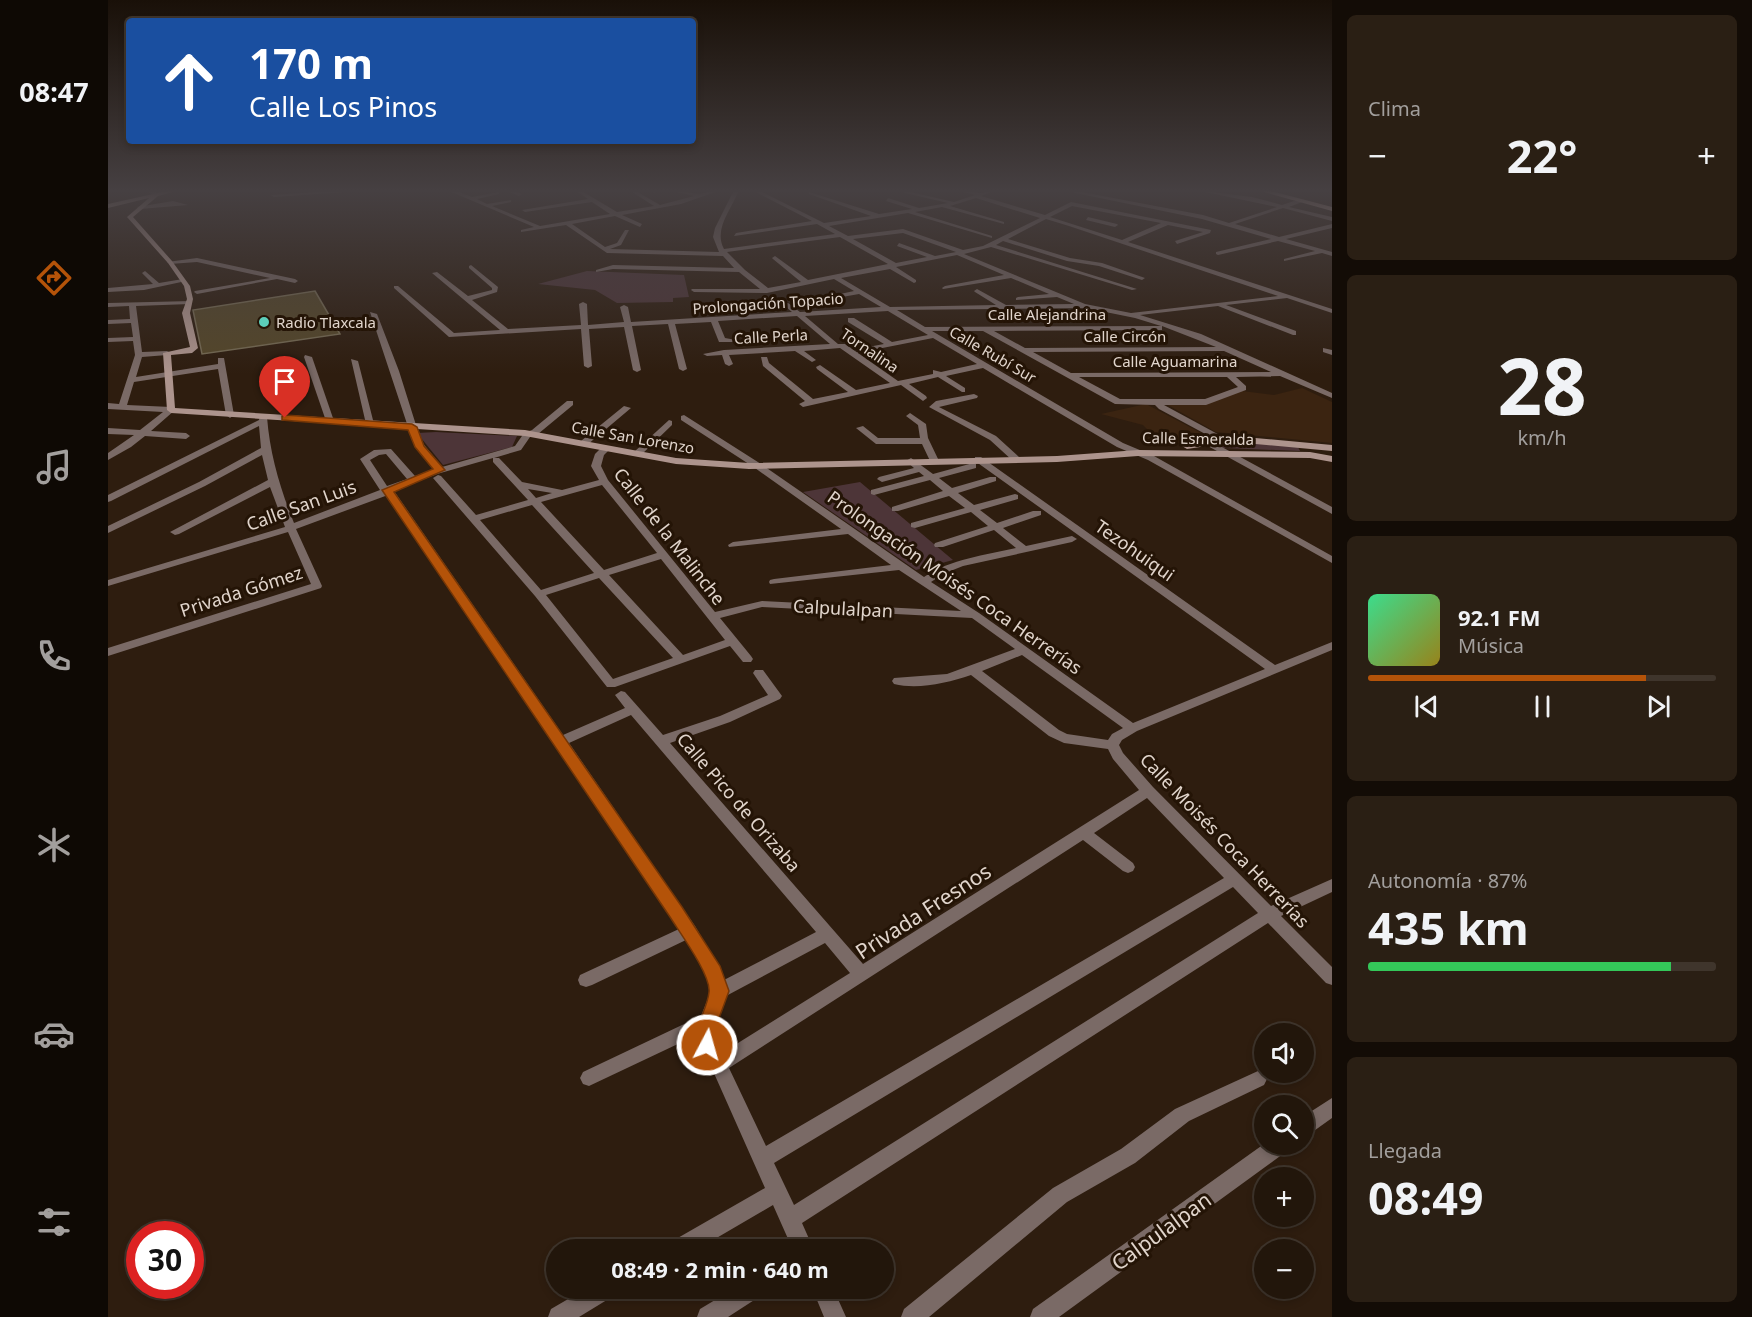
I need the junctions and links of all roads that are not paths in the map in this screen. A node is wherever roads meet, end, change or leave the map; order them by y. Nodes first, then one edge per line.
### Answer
1 (160, 251) edge
2 (610, 251) edge
3 (726, 251) edge
4 (868, 251) edge
5 (917, 251) edge
6 (957, 251) edge
7 (967, 251) edge
8 (1012, 251) edge
9 (1043, 251) edge
10 (1150, 251) edge
11 (1225, 251) edge
12 (1320, 251) edge
13 (722, 252) junction
14 (961, 253) junction
15 (1218, 253) dead end
16 (775, 258) dead end
17 (936, 258) junction
18 (1286, 260) dead end
19 (170, 262) junction
20 (892, 266) junction
21 (471, 267) dead end
22 (742, 270) junction
23 (598, 271) dead end
24 (145, 273) dead end
25 (435, 273) dead end
26 (1012, 275) junction
27 (278, 278) junction
28 (836, 278) junction
29 (1142, 278) dead end
30 (183, 281) junction
31 (295, 281) dead end
32 (914, 281) dead end
33 (807, 283) junction
34 (158, 286) junction
35 (396, 287) dead end
36 (945, 288) dead end
37 (1134, 289) dead end
38 (108, 290) edge
39 (694, 290) dead end
40 (767, 291) junction
41 (977, 291) dead end
42 (197, 292) dead end
43 (860, 292) junction
44 (1060, 295) junction
45 (1287, 297) junction
46 (466, 298) junction
47 (1018, 299) dead end
48 (190, 302) junction
49 (810, 302) dead end
50 (132, 304) junction
51 (583, 304) dead end
52 (715, 304) dead end
53 (108, 305) edge
54 (1218, 305) junction
55 (1332, 305) edge
56 (1086, 306) junction
57 (624, 307) dead end
58 (1006, 307) junction
59 (1322, 308) junction
60 (887, 309) junction
61 (1332, 311) edge
62 (373, 314) dead end
63 (1127, 314) junction
64 (799, 315) junction
65 (851, 320) dead end
66 (134, 321) junction
67 (108, 322) edge
68 (671, 323) junction
69 (627, 326) junction
70 (1172, 327) junction
71 (584, 328) junction
72 (983, 328) junction
73 (922, 329) junction
74 (507, 332) junction
75 (1293, 333) dead end
76 (933, 336) junction
77 (137, 339) junction
78 (108, 340) edge
79 (891, 345) junction
80 (836, 346) junction
81 (796, 348) junction
82 (1226, 349) junction
83 (1024, 350) junction
84 (860, 351) dead end
85 (167, 352) junction
86 (724, 352) junction
87 (707, 354) dead end
88 (139, 356) junction
89 (308, 357) dead end
90 (764, 359) dead end
91 (812, 360) dead end
92 (354, 361) dead end
93 (729, 364) dead end
94 (588, 366) dead end
95 (987, 367) junction
96 (820, 368) dead end
97 (683, 369) dead end
98 (637, 370) dead end
99 (940, 374) junction
100 (1281, 374) junction
101 (169, 375) junction
102 (1070, 375) junction
103 (1230, 375) junction
104 (131, 380) junction
105 (900, 384) junction
106 (962, 390) dead end
107 (855, 393) junction
108 (974, 396) dead end
109 (1332, 396) edge
110 (923, 398) dead end
111 (1157, 402) junction
112 (570, 403) dead end
113 (108, 406) edge
114 (122, 407) junction
115 (627, 408) dead end
116 (171, 410) junction
117 (230, 415) junction
118 (910, 416) dead end
119 (684, 418) dead end
120 (263, 419) junction
121 (330, 421) junction
122 (669, 423) dead end
123 (370, 424) junction
124 (412, 427) junction
125 (860, 428) dead end
126 (108, 431) edge
127 (144, 433) junction
128 (531, 434) junction
129 (186, 436) dead end
130 (1222, 440) junction
131 (926, 441) junction
132 (584, 443) junction
133 (1209, 443) junction
134 (1305, 445) junction
135 (606, 448) junction
136 (1332, 448) edge
137 (265, 450) junction
138 (1132, 452) junction
139 (637, 454) junction
140 (1227, 454) junction
141 (1310, 455) junction
142 (108, 457) edge
143 (1016, 459) junction
144 (1332, 459) edge
145 (496, 460) dead end
146 (934, 460) junction
147 (911, 461) junction
148 (976, 463) junction
149 (758, 466) junction
150 (920, 469) junction
151 (439, 474) junction
152 (930, 478) junction
153 (882, 479) dead end
154 (993, 479) dead end
155 (413, 480) junction
156 (274, 481) junction
157 (604, 481) junction
158 (521, 485) junction
159 (388, 490) junction
160 (564, 492) junction
161 (874, 492) dead end
162 (950, 493) junction
163 (1015, 497) dead end
164 (108, 499) edge
165 (534, 500) junction
166 (895, 509) dead end
167 (971, 510) junction
168 (1332, 511) edge
169 (1037, 513) dead end
170 (473, 519) junction
171 (915, 525) dead end
172 (291, 528) junction
173 (995, 529) junction
174 (108, 530) edge
175 (849, 531) junction
176 (175, 532) dead end
177 (1072, 539) dead end
178 (733, 545) dead end
179 (939, 545) dead end
180 (1025, 550) junction
181 (662, 555) junction
182 (1332, 560) edge
183 (901, 567) junction
184 (603, 574) junction
185 (774, 582) dead end
186 (924, 582) junction
187 (108, 584) edge
188 (539, 594) junction
189 (975, 615) junction
190 (712, 616) junction
191 (734, 641) junction
192 (1332, 646) edge
193 (1023, 650) junction
194 (108, 652) edge
195 (747, 658) dead end
196 (681, 660) junction
197 (1273, 669) junction
198 (972, 670) junction
199 (759, 673) dead end
200 (898, 681) dead end
201 (621, 695) dead end
202 (633, 709) junction
203 (1132, 728) junction
204 (661, 741) junction
205 (561, 742) junction
206 (1112, 745) junction
207 (1148, 791) junction
208 (1084, 833) junction
209 (1128, 867) dead end
210 (1235, 879) junction
211 (1332, 885) edge
212 (1269, 914) junction
213 (689, 931) junction
214 (827, 934) junction
215 (862, 975) junction
216 (1332, 978) edge
217 (586, 980) dead end
218 (719, 991) junction
219 (708, 1021) junction
220 (719, 1065) junction
221 (589, 1078) dead end
222 (1254, 1081) edge
223 (1332, 1107) edge
224 (1314, 1120) edge
225 (1265, 1155) edge
226 (762, 1159) junction
227 (777, 1192) junction
228 (790, 1219) junction
229 (695, 1239) edge
230 (799, 1239) edge
231 (589, 1299) edge
232 (737, 1299) edge
233 (827, 1299) edge
234 (559, 1317) edge
235 (708, 1317) edge
236 (835, 1317) edge
237 (912, 1317) edge
238 (1041, 1317) edge

1 - 19 street
2 - 13 street, Prolongación Topacio
3 - 13 street, Prolongación Topacio
4 - 20 street
5 - 17 street
6 - 14 street, Prolongación Topacio
7 - 14 street
8 - 37 street
9 - 29 street
10 - 45 street
11 - 15 street
12 - 18 street
13 - 22 street
14 - 17 street
14 - 26 street, Prolongación Topacio
16 - 33 street
17 - 20 street
19 - 27 street
19 - 30 street
20 - 28 street
20 - 32 street
21 - 46 street
22 - 23 street
22 - 40 street
24 - 34 street
25 - 46 street
26 - 36 street
26 - 44 street, Prolongación Topacio
27 - 31 street
27 - 42 street
28 - 33 street
28 - 43 street, Calle Rubí Sur
30 - 34 street
30 - 48 street
33 - 40 street
34 - 38 street
35 - 74 street, Prolongación Topacio
39 - 40 street
41 - 58 street
43 - 49 street
43 - 60 street, Calle Rubí Sur
44 - 47 street
44 - 56 street, Prolongación Topacio
45 - 54 street
45 - 59 street
46 - 74 street
48 - 50 street
48 - 85 street
50 - 53 street
50 - 66 street
51 - 71 street
52 - 64 street, Tornalina
54 - 63 street
54 - 75 street
55 - 59 street
56 - 58 street, Prolongación Topacio
56 - 63 street, Prolongación Topacio
57 - 69 street
58 - 60 street, Prolongación Topacio
59 - 61 street
60 - 64 street, Prolongación Topacio
60 - 73 street, Calle Rubí Sur
62 - 124 street
63 - 70 street, Prolongación Topacio
64 - 68 street, Prolongación Topacio
64 - 80 street, Tornalina
65 - 79 street
66 - 67 street
66 - 77 street
68 - 69 street, Prolongación Topacio
68 - 97 street
69 - 71 street, Prolongación Topacio
69 - 98 street
70 - 72 street, Calle Alejandrina
70 - 82 street, Prolongación Topacio
71 - 74 street, Prolongación Topacio
71 - 94 street
72 - 73 street, Calle Alejandrina
72 - 83 street
73 - 76 street, Calle Rubí Sur
76 - 79 street
76 - 95 street, Calle Rubí Sur
77 - 78 street
77 - 88 street
79 - 84 street
80 - 81 street, Calle Perla
80 - 105 street, Tornalina
81 - 86 street, Calle Perla
81 - 91 street
82 - 83 street, Calle Circón
82 - 100 street, Prolongación Topacio
83 - 102 street
85 - 88 street
85 - 101 street
86 - 87 street, Calle Perla
86 - 93 street
88 - 104 street
89 - 121 street
90 - 107 street
92 - 123 street
95 - 99 street
95 - 138 street, Calle Rubí Sur
96 - 107 street
99 - 105 street
99 - 106 street
100 - 103 street, Calle Aguamarina
100 - 109 street, Prolongación Topacio
101 - 104 street
101 - 116 street
101 - 117 street
102 - 103 street, Calle Aguamarina
102 - 111 street
103 - 111 street
104 - 114 street
105 - 107 street
105 - 110 street, Tornalina
108 - 143 street
111 - 130 street
112 - 128 street, Calle San Luis
113 - 114 street
114 - 116 street
115 - 132 street
116 - 117 street, Calle San Lorenzo
116 - 127 street
117 - 120 street, Calle San Lorenzo
118 - 131 street
119 - 149 street, Prolongación Moisés Coca Herrerías
120 - 121 street, Calle San Lorenzo
120 - 137 street, Privada Gómez
120 - 164 street
121 - 123 street, Calle San Lorenzo
122 - 139 street
123 - 124 street, Calle San Lorenzo
124 - 128 street, Calle San Lorenzo
124 - 151 street
125 - 131 street
126 - 127 street
127 - 129 street
127 - 142 street
128 - 132 street, Calle San Lorenzo
128 - 151 street, Calle San Luis
130 - 133 street, Calle Esmeralda
130 - 134 street, Calle Esmeralda
131 - 146 street
132 - 135 street, Calle San Lorenzo
133 - 138 street, Calle Esmeralda
133 - 140 street
134 - 136 street, Calle Esmeralda
134 - 141 street
135 - 139 street, Calle San Lorenzo
135 - 157 street, Calle de la Malinche
137 - 156 street, Privada Gómez
137 - 174 street
138 - 140 street, Calle Esmeralda
138 - 143 street, Calle San Lorenzo
138 - 182 street, Calle Rubí Sur
139 - 149 street, Calle San Lorenzo
140 - 141 street, Calle Esmeralda
140 - 168 street
141 - 144 street, Calle Esmeralda
143 - 148 street, Calle San Lorenzo
145 - 158 street
146 - 147 street, Calle San Lorenzo
146 - 148 street, Calle San Lorenzo
147 - 149 street, Calle San Lorenzo
147 - 150 street
148 - 152 street
148 - 197 street, Tezohuiqui
149 - 175 street, Prolongación Moisés Coca Herrerías
150 - 152 street
150 - 153 street
151 - 155 street, Calle San Luis
151 - 170 street
152 - 161 street
152 - 162 street
154 - 162 street
155 - 159 street, Calle San Luis
155 - 159 street
156 - 172 street, Privada Gómez
156 - 176 street
157 - 160 street
157 - 181 street, Calle de la Malinche
158 - 160 street
158 - 165 street
159 - 172 street, Calle San Luis
159 - 205 street
160 - 165 street
162 - 166 street
162 - 167 street
163 - 167 street
165 - 170 street
165 - 184 street
167 - 171 street
167 - 173 street
169 - 173 street
170 - 188 street
172 - 187 street, Calle San Luis
172 - 194 street, Privada Gómez
173 - 179 street
173 - 180 street
175 - 178 street
175 - 183 street, Prolongación Moisés Coca Herrerías
177 - 180 street
180 - 186 street
181 - 184 street
181 - 190 street, Calle de la Malinche
183 - 185 street
183 - 186 street, Prolongación Moisés Coca Herrerías
184 - 188 street
184 - 196 street
186 - 189 street, Prolongación Moisés Coca Herrerías
188 - 196 street
189 - 190 street, Calpulalpan
189 - 193 street, Prolongación Moisés Coca Herrerías
190 - 191 street, Calle de la Malinche
191 - 195 street, Calle de la Malinche
191 - 196 street
192 - 197 street, Calle Moisés Coca Herrerías
193 - 198 street
193 - 203 street, Prolongación Moisés Coca Herrerías
197 - 203 street, Calle Moisés Coca Herrerías
198 - 200 street
198 - 206 street
199 - 204 street
201 - 202 street, Calle Pico de Orizaba
202 - 204 street, Calle Pico de Orizaba
202 - 205 street
203 - 206 street, Calle Moisés Coca Herrerías
204 - 214 street, Calle Pico de Orizaba
205 - 213 street
206 - 207 street, Calle Moisés Coca Herrerías
207 - 208 street, Privada Fresnos
207 - 210 street, Calle Moisés Coca Herrerías
208 - 209 street
208 - 215 street, Privada Fresnos
210 - 212 street, Calle Moisés Coca Herrerías
210 - 226 street
211 - 212 street
212 - 216 street, Calle Moisés Coca Herrerías
212 - 228 street
213 - 217 street
213 - 218 street
214 - 215 street, Calle Pico de Orizaba
214 - 218 street
215 - 220 street, Privada Fresnos
218 - 219 street
219 - 220 street
219 - 221 street
220 - 226 street
222 - 237 street
223 - 224 street
225 - 238 street, Calpulalpan
226 - 227 street
227 - 228 street
227 - 229 street
228 - 230 street
231 - 234 street
232 - 235 street
233 - 236 street

